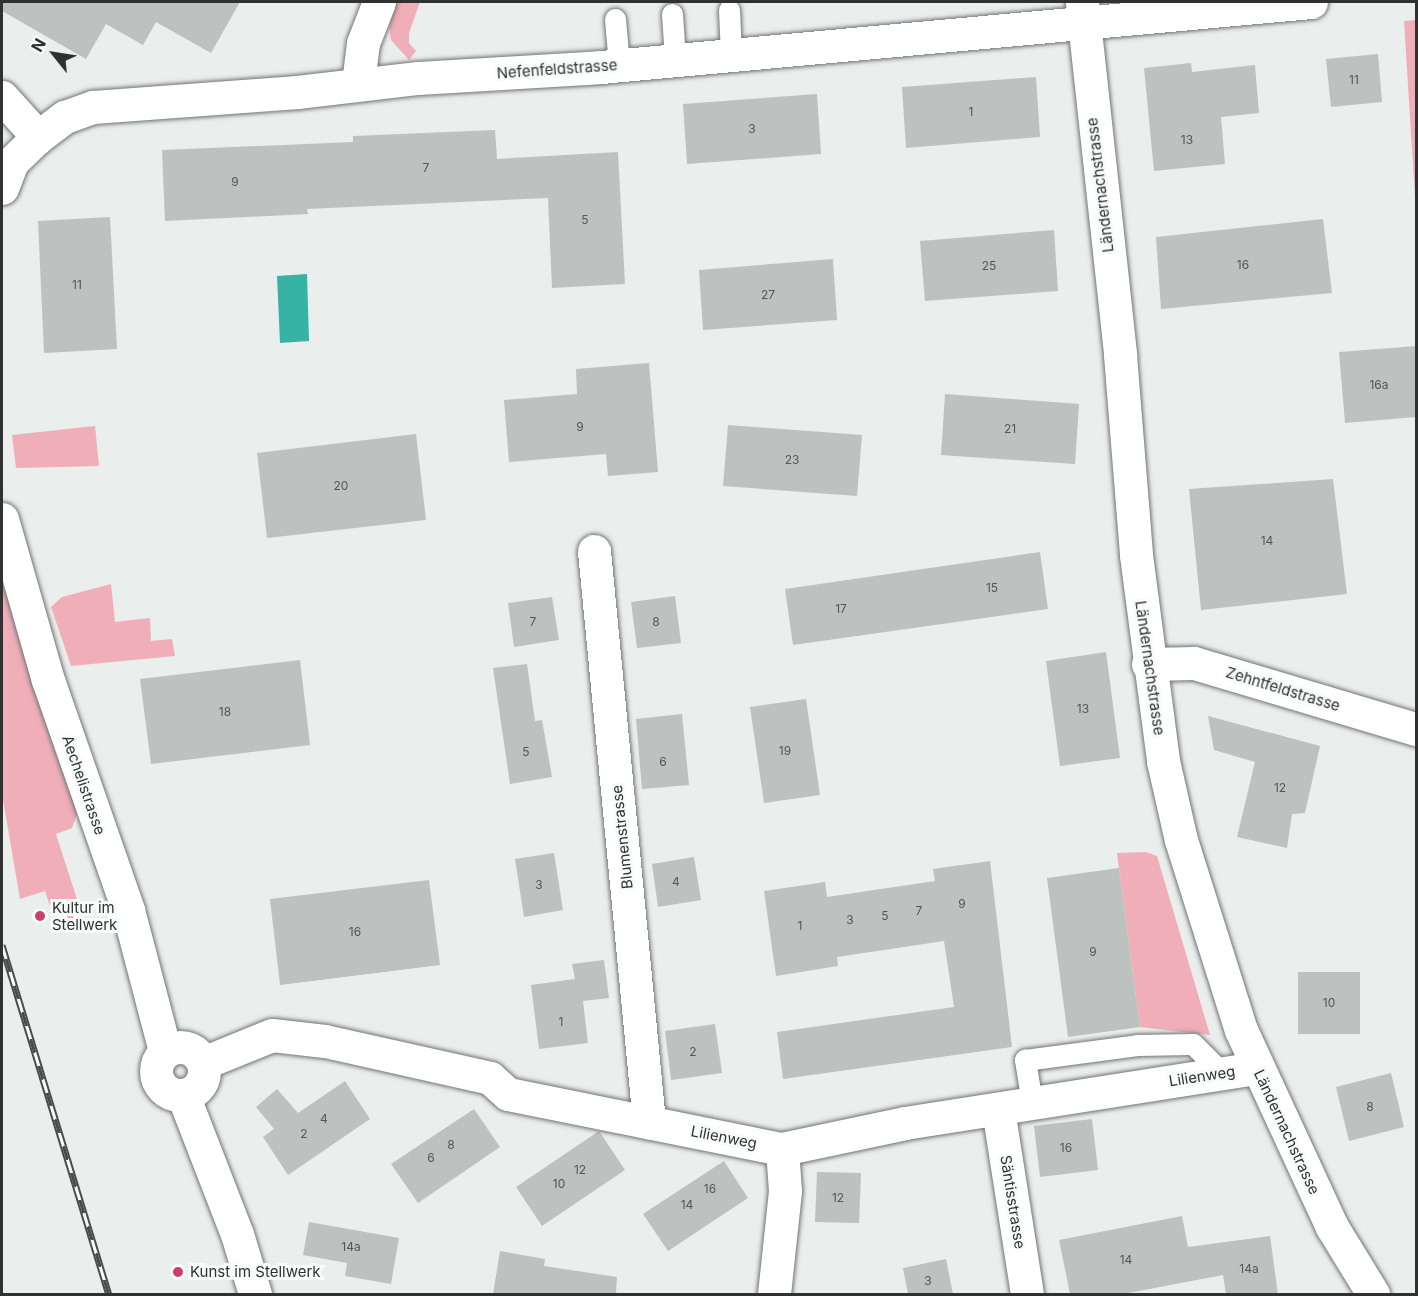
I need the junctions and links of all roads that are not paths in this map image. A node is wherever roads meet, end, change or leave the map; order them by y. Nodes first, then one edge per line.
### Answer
1 (379, 2) edge
2 (1311, 2) edge
3 (729, 10) dead end
4 (1083, 13) edge
5 (672, 14) dead end
6 (615, 19) dead end
7 (730, 54) junction
8 (675, 59) junction
9 (619, 65) junction
10 (358, 82) junction
11 (2, 97) edge
12 (38, 137) junction
13 (2, 188) edge
14 (2, 519) edge
15 (594, 551) dead end
16 (1148, 664) junction
17 (1416, 729) edge
18 (165, 1051) junction
19 (203, 1063) junction
20 (1256, 1068) junction
21 (1222, 1073) junction
22 (183, 1095) junction
23 (1032, 1103) junction
24 (998, 1108) junction
25 (649, 1122) junction
26 (782, 1149) junction
27 (255, 1294) edge
28 (774, 1294) edge
29 (1027, 1294) edge
30 (1373, 1294) edge

1 - 10 street
2 - 4 street, Nefenfeldstrasse
3 - 7 lane
4 - 7 street, Nefenfeldstrasse
4 - 16 street, Ländernachstrasse
5 - 8 lane
6 - 9 lane
7 - 8 street, Nefenfeldstrasse
8 - 9 street, Nefenfeldstrasse
9 - 10 street, Nefenfeldstrasse
10 - 12 street, Nefenfeldstrasse
11 - 12 street
12 - 13 street
14 - 18 street, Aechelistrasse
15 - 25 street, Blumenstrasse
16 - 17 street, Zehntfeldstrasse
16 - 20 street, Ländernachstrasse
18 - 19 street
18 - 22 street
19 - 22 street
19 - 25 street, Lilienweg
20 - 21 street, Lilienweg
20 - 30 street, Ländernachstrasse
21 - 23 street, Lilienweg
21 - 23 lane
22 - 27 street
23 - 24 street, Lilienweg
24 - 26 street, Lilienweg
24 - 29 street, Säntisstrasse
25 - 26 street, Lilienweg
26 - 28 street

